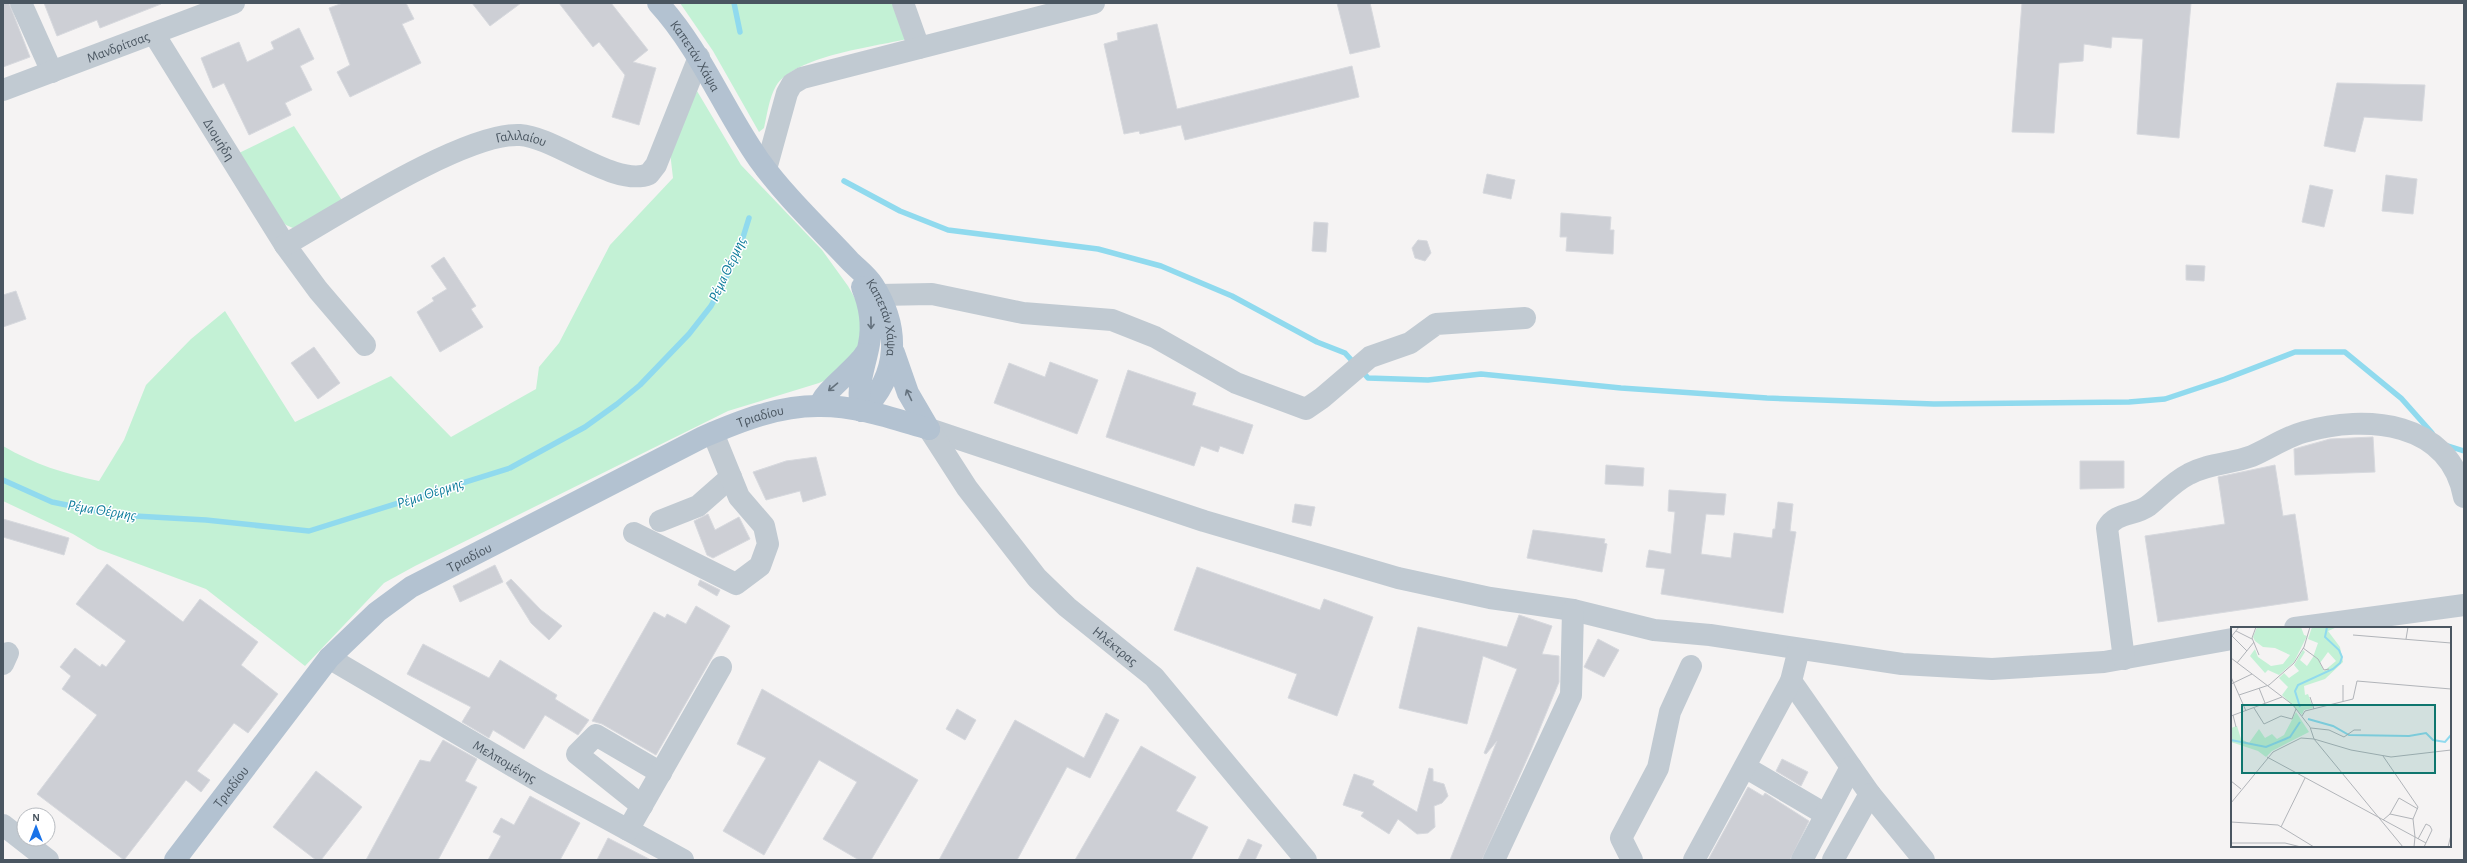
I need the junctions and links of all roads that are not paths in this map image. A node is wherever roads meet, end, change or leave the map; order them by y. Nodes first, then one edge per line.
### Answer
1 (21, 3) edge
2 (234, 3) edge
3 (658, 3) edge
4 (903, 3) edge
5 (1094, 3) edge
6 (154, 34) junction
7 (919, 48) junction
8 (699, 57) junction
9 (52, 72) junction
10 (3, 90) edge
11 (766, 169) junction
12 (285, 245) junction
13 (849, 260) junction
14 (879, 295) junction
15 (1525, 318) dead end
16 (366, 345) dead end
17 (868, 350) junction
18 (894, 353) junction
19 (820, 406) junction
20 (862, 411) junction
21 (929, 429) junction
22 (713, 433) junction
23 (731, 477) junction
24 (2464, 497) edge
25 (660, 521) dead end
26 (634, 533) dead end
27 (2464, 605) edge
28 (1573, 610) junction
29 (2302, 627) edge
30 (2231, 639) edge
31 (1799, 649) junction
32 (329, 658) junction
33 (2124, 659) junction
34 (1691, 666) dead end
35 (721, 667) dead end
36 (1791, 681) junction
37 (1745, 767) junction
38 (1851, 767) junction
39 (661, 772) junction
40 (1870, 794) junction
41 (642, 806) junction
42 (1825, 814) junction
43 (3, 825) edge
44 (628, 830) junction
45 (48, 860) edge
46 (176, 860) edge
47 (683, 860) edge
48 (1306, 860) edge
49 (1494, 860) edge
50 (1632, 860) edge
51 (1694, 860) edge
52 (1802, 860) edge
53 (1833, 860) edge
54 (1924, 860) edge

1 - 9 street
2 - 6 street, Μανδρίτσας
3 - 8 main road, Καπετάν Χάψα
4 - 7 street
5 - 7 street
6 - 9 street, Μανδρίτσας
6 - 12 street, Διομήδη
7 - 11 street
8 - 11 main road, Καπετάν Χάψα
8 - 12 street, Γαλιλαίου
9 - 10 street, Μανδρίτσας
11 - 13 main road, Καπετάν Χάψα
12 - 16 street, Διομήδη
13 - 14 main road, Καπετάν Χάψα
13 -> 17 main road, Καπετάν Χάψα
14 - 15 street
14 - 18 main road, Καπετάν Χάψα
17 -> 19 main road
17 - 20 main road, Καπετάν Χάψα
18 - 20 main road, Καπετάν Χάψα
21 -> 18 main road
19 - 20 main road, Τριαδίου
19 - 22 main road, Τριαδίου
20 - 21 main road, Τριαδίου
21 - 28 street
21 - 48 street, Ηλέκτρας
22 - 23 street
22 - 32 main road, Τριαδίου
23 - 25 street
23 - 26 street
24 - 33 street
27 - 29 street
28 - 31 street
28 - 49 street
30 - 33 street
31 - 33 street
31 - 36 street
32 - 44 street, Μελπομένης
32 - 46 main road, Τριαδίου
34 - 50 street
35 - 39 street
36 - 37 street
36 - 38 street
37 - 42 street
37 - 51 street
38 - 40 street
38 - 42 street
39 - 41 street
39 - 41 street
40 - 53 street
40 - 54 street
41 - 44 street
42 - 52 street
43 - 45 street
44 - 47 street, Μελπομένης

